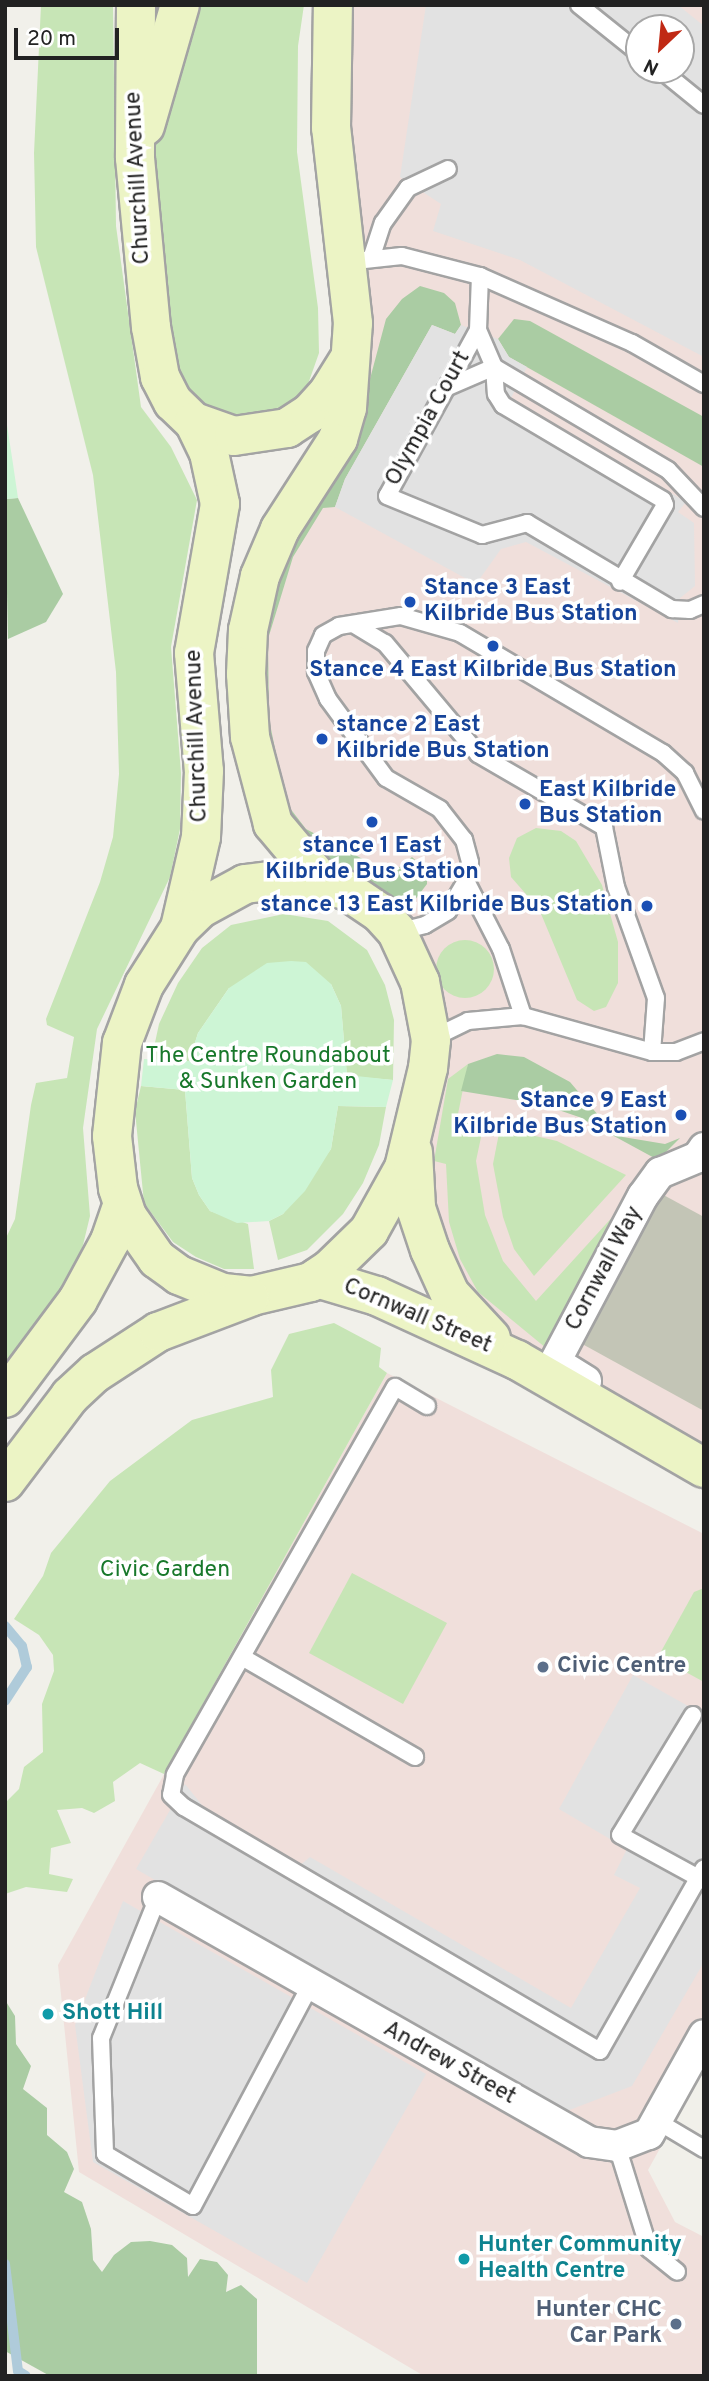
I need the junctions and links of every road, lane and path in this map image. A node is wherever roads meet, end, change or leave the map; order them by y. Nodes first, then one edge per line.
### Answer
1 (135, 5) edge
2 (180, 5) edge
3 (333, 5) edge
4 (579, 5) edge
5 (625, 42) edge
6 (677, 84) edge
7 (704, 106) edge
8 (135, 158) junction
9 (448, 169) dead end
10 (358, 261) junction
11 (480, 276) junction
12 (478, 330) junction
13 (352, 354) junction
14 (494, 367) junction
15 (704, 384) edge
16 (446, 389) junction
17 (194, 422) junction
18 (704, 509) edge
19 (620, 582) junction
20 (704, 604) edge
21 (353, 624) junction
22 (704, 811) edge
23 (320, 881) junction
24 (466, 881) junction
25 (180, 928) junction
26 (397, 932) junction
27 (523, 1016) junction
28 (704, 1041) edge
29 (652, 1052) junction
30 (429, 1054) junction
31 (416, 1129) junction
32 (704, 1148) edge
33 (123, 1204) junction
34 (317, 1278) junction
35 (252, 1296) junction
36 (517, 1360) junction
37 (5, 1398) edge
38 (578, 1398) junction
39 (427, 1406) dead end
40 (704, 1468) edge
41 (5, 1482) edge
42 (242, 1657) junction
43 (693, 1715) dead end
44 (415, 1758) dead end
45 (702, 1876) edge
46 (158, 1897) joint
47 (310, 1986) junction
48 (704, 2035) edge
49 (657, 2121) junction
50 (617, 2146) junction
51 (704, 2149) edge
52 (677, 2272) dead end

1 - 8 street, Churchill Avenue
2 - 8 street
3 - 10 street
4 - 5 lane
6 - 7 lane
8 - 17 street, Churchill Avenue
9 - 10 lane
10 - 11 lane
10 - 13 street
11 - 12 lane, Olympia Court
11 - 15 lane
12 - 14 lane, Olympia Court
12 - 16 lane, Olympia Court
13 - 17 street, Churchill Avenue
13 - 23 street
14 - 16 lane
14 - 18 lane, Olympia Court
14 - 19 lane
16 - 19 lane, Olympia Court
17 - 25 street, Churchill Avenue
19 - 20 lane, Olympia Court
21 - 22 lane
21 - 24 lane
21 - 29 lane
23 - 25 street
23 - 26 street
24 - 26 lane
24 - 27 lane
25 - 33 street
26 - 30 street
27 - 29 lane
27 - 30 lane
28 - 29 lane
30 - 31 street
31 - 34 street
31 - 36 street, Cornwall Street
32 - 38 street, Cornwall Way
33 - 35 street
33 - 37 street
34 - 35 street
34 - 36 street, Cornwall Street
35 - 41 street
36 - 38 street, Cornwall Street
38 - 40 street, Cornwall Street
39 - 42 lane
42 - 44 lane
42 - 45 lane
43 - 45 lane
46 - 47 street, Andrew Street
46 - 47 lane
47 - 50 street, Andrew Street
48 - 49 street
49 - 50 street
49 - 51 lane
50 - 52 lane

